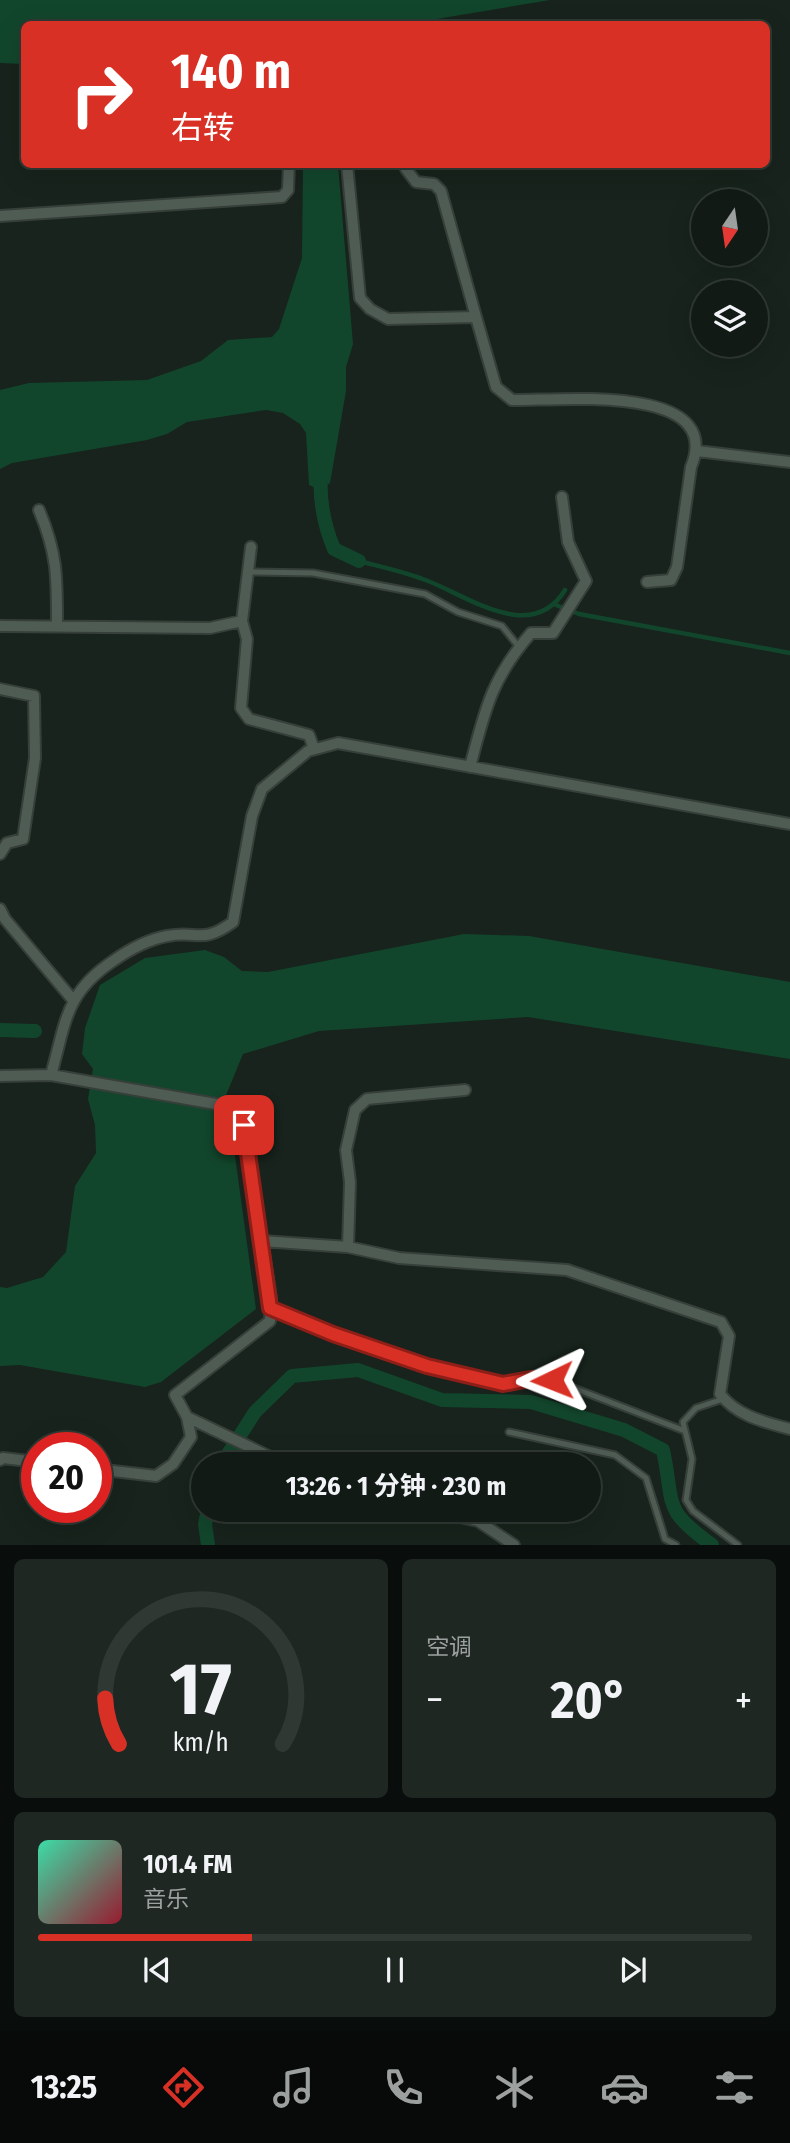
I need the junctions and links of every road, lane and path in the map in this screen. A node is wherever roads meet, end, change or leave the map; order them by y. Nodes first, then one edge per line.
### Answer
1 (289, 168) edge
2 (346, 168) edge
3 (406, 169) dead end
4 (0, 216) edge
5 (476, 317) junction
6 (697, 452) junction
7 (790, 461) edge
8 (562, 497) dead end
9 (39, 510) dead end
10 (251, 547) dead end
11 (248, 572) junction
12 (647, 582) dead end
13 (242, 621) junction
14 (0, 626) edge
15 (57, 627) junction
16 (520, 647) junction
17 (0, 689) edge
18 (314, 749) junction
19 (470, 767) junction
20 (790, 824) edge
21 (0, 855) edge
22 (0, 909) edge
23 (73, 1000) junction
24 (51, 1075) junction
25 (0, 1076) edge
26 (465, 1090) dead end
27 (262, 1241) junction
28 (348, 1247) junction
29 (270, 1308) junction
30 (723, 1399) junction
31 (187, 1416) junction
32 (790, 1429) edge
33 (685, 1431) junction
34 (509, 1432) dead end
35 (262, 1452) edge
36 (0, 1460) edge
37 (21, 1461) edge
38 (112, 1471) edge
39 (479, 1522) edge
40 (495, 1539) edge
41 (514, 1545) edge
42 (676, 1545) edge
43 (738, 1545) edge

1 - 4 street
2 - 5 street
3 - 5 street
5 - 6 street
6 - 7 street
6 - 12 street
8 - 16 street
9 - 15 street
10 - 11 street
11 - 13 street
11 - 16 lane
13 - 15 street
13 - 18 street
14 - 15 street
16 - 19 street
17 - 21 street
18 - 19 street
18 - 23 street
19 - 20 street
22 - 23 street
23 - 24 street
24 - 25 street
24 - 27 street
26 - 28 street
27 - 28 street
27 - 29 street
28 - 30 street
29 - 31 street
29 - 33 lane
30 - 32 street
30 - 33 lane
31 - 35 street
31 - 38 street
33 - 43 lane
34 - 42 lane
36 - 37 street
39 - 40 street
40 - 41 street

